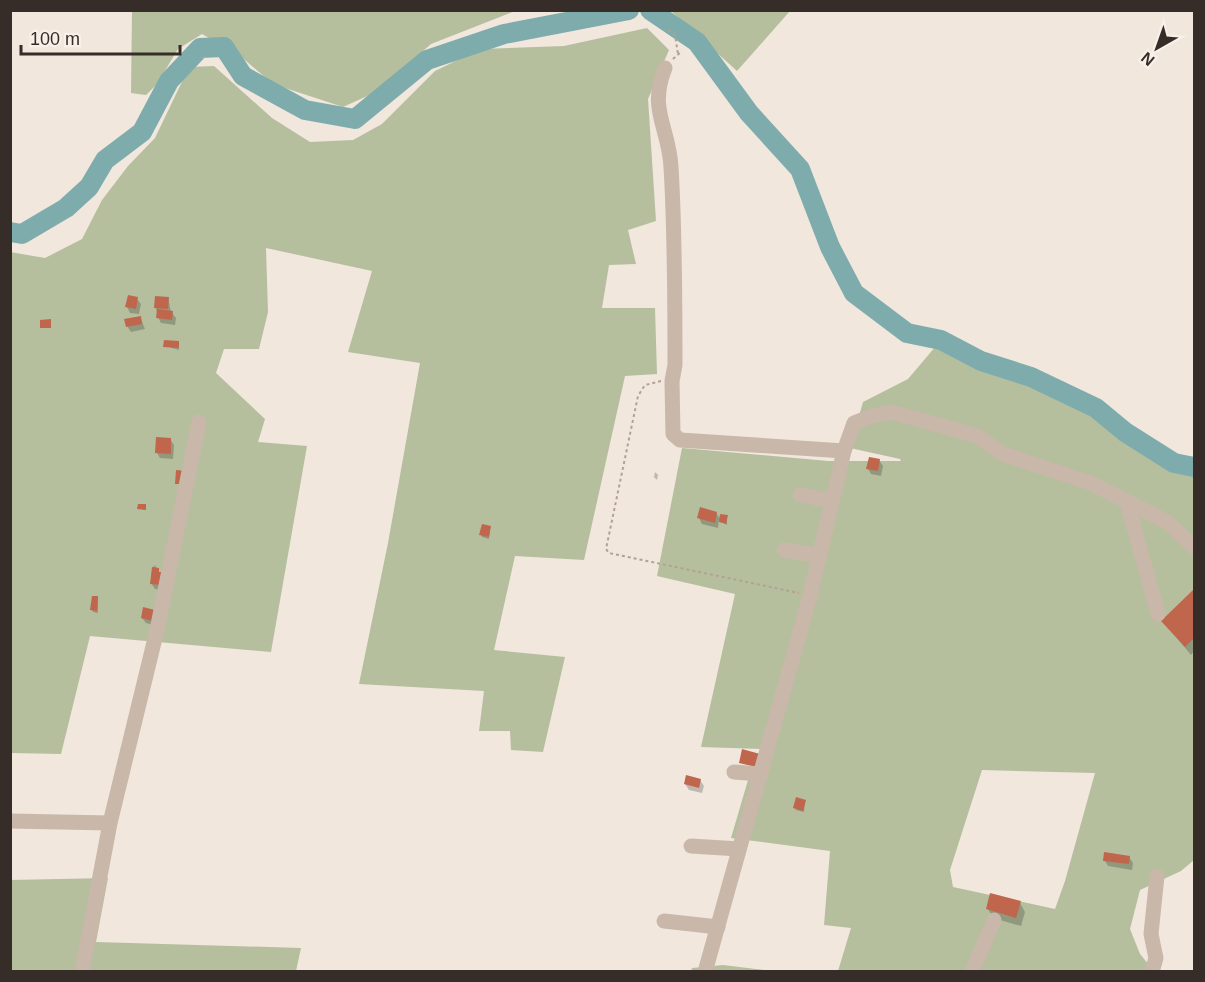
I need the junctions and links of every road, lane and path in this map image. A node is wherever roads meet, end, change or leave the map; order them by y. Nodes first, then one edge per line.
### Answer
1 (668, 30) dead end
2 (678, 54) dead end
3 (665, 68) dead end
4 (672, 381) junction
5 (199, 422) dead end
6 (844, 451) junction
7 (800, 495) dead end
8 (832, 501) junction
9 (1127, 502) junction
10 (1194, 547) edge
11 (784, 550) dead end
12 (820, 556) junction
13 (810, 596) junction
14 (1158, 614) dead end
15 (734, 772) dead end
16 (760, 774) junction
17 (10, 821) edge
18 (110, 823) junction
19 (691, 846) dead end
20 (740, 849) junction
21 (1157, 876) dead end
22 (994, 920) dead end
23 (664, 921) dead end
24 (718, 927) junction
25 (82, 972) edge
26 (705, 972) edge
27 (972, 972) edge
28 (1152, 972) edge

1 - 2 path
3 - 4 street
4 - 6 street
4 - 13 path
5 - 18 street
6 - 8 street
6 - 9 street
7 - 8 street
8 - 12 street
9 - 10 street
9 - 14 street
11 - 12 street
12 - 13 street
13 - 16 street
15 - 16 street
16 - 20 street
17 - 18 street
18 - 25 street
19 - 20 street
20 - 24 street
21 - 28 street
22 - 27 street
23 - 24 street
24 - 26 street

